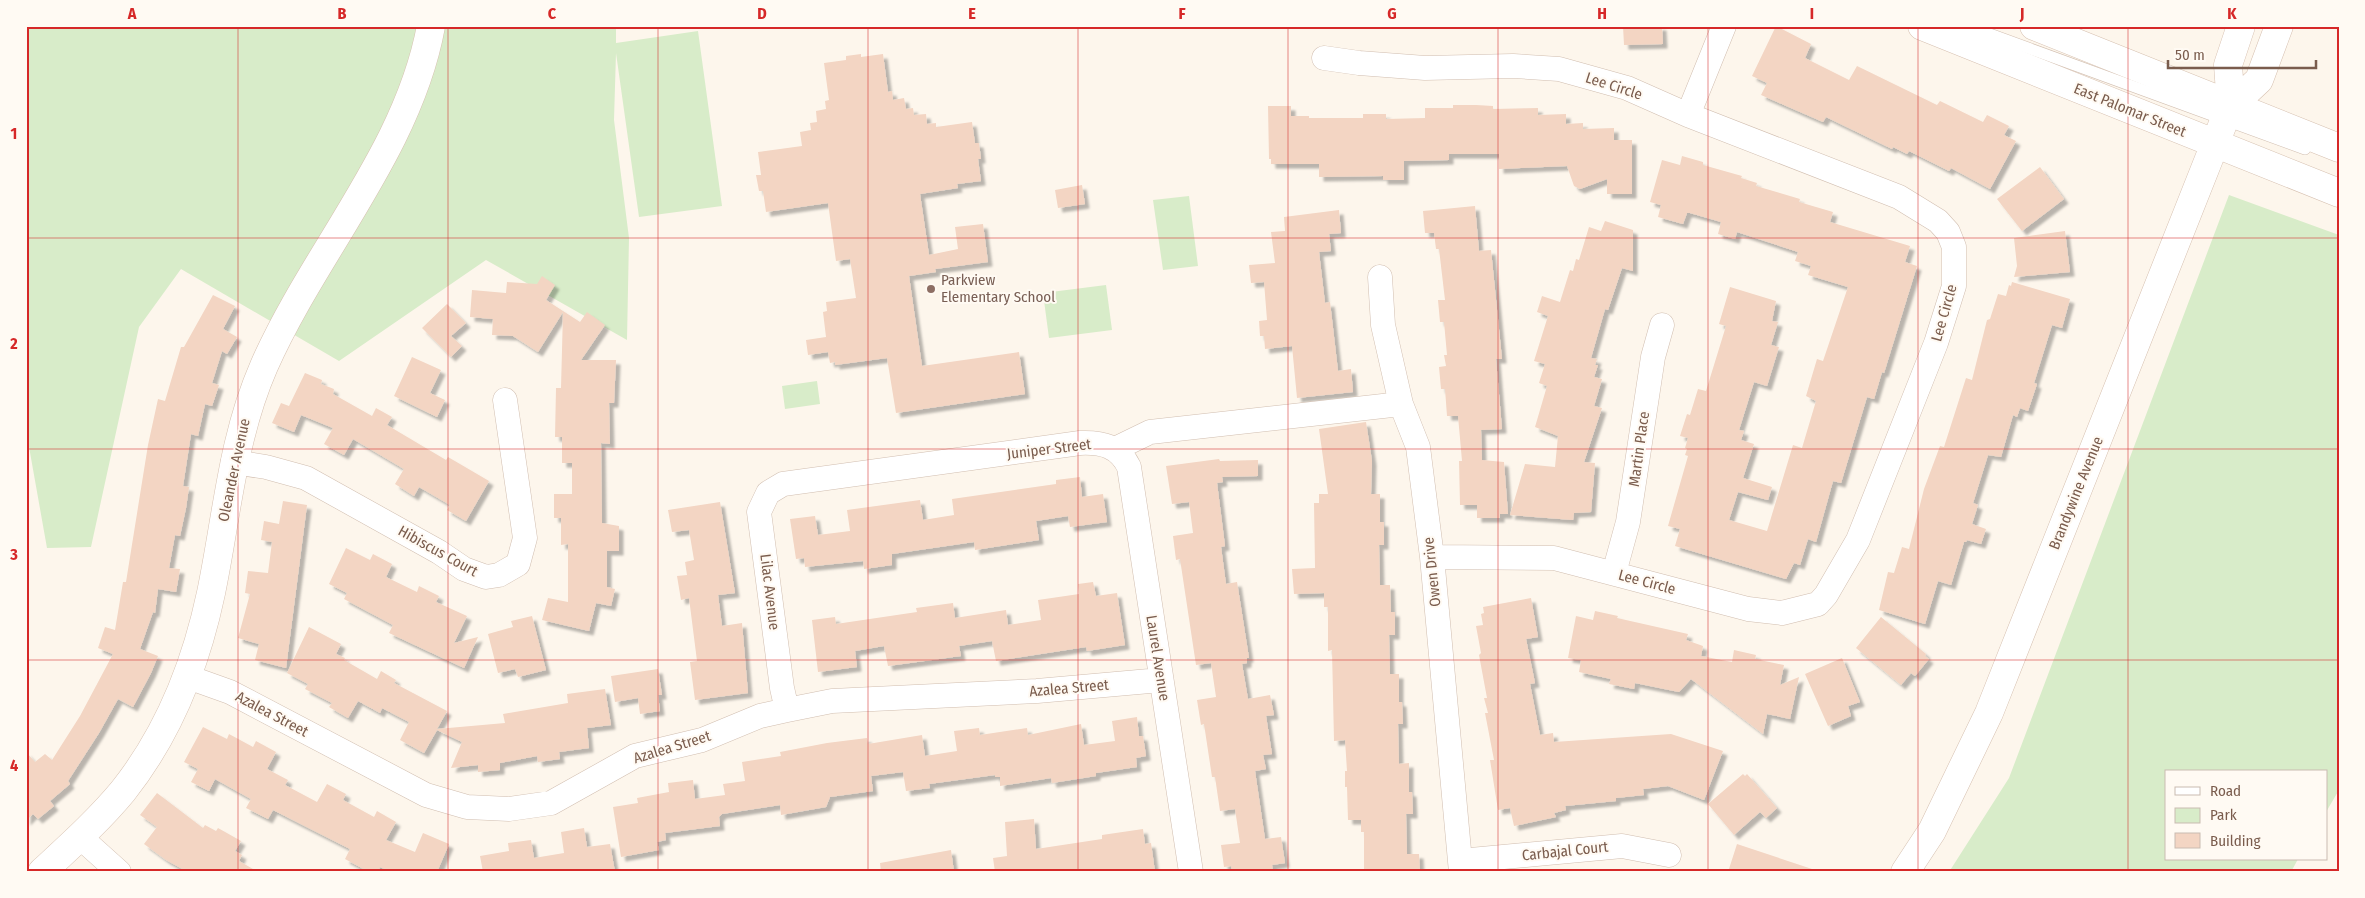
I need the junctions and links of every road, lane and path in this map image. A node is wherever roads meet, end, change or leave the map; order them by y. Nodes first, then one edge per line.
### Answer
1 (431, 26) edge
2 (1724, 26) edge
3 (1922, 26) edge
4 (1954, 26) edge
5 (2034, 26) edge
6 (2241, 26) edge
7 (2279, 26) edge
8 (1324, 58) dead end
9 (1688, 115) junction
10 (2223, 124) junction
11 (2293, 144) junction
12 (2330, 152) edge
13 (2339, 193) edge
14 (1380, 277) dead end
15 (1662, 325) dead end
16 (505, 400) dead end
17 (1401, 404) junction
18 (1115, 449) junction
19 (233, 462) junction
20 (783, 484) joint
21 (1432, 557) junction
22 (1614, 573) junction
23 (188, 677) junction
24 (1161, 680) junction
25 (787, 710) junction
26 (80, 837) junction
27 (1669, 856) dead end
28 (1461, 867) edge
29 (42, 872) edge
30 (119, 872) edge
31 (1191, 872) edge
32 (1905, 872) edge

1 - 19 street, Oleander Avenue
2 - 9 street
3 - 10 street, East Palomar Street
4 - 10 lane
5 - 10 street, East Palomar Street
6 - 10 street
7 - 10 street
8 - 9 street, Lee Circle
9 - 22 street, Lee Circle
10 - 11 lane
10 - 11 lane
10 - 12 street, East Palomar Street
10 - 13 street, East Palomar Street
10 - 32 street, Brandywine Avenue
11 - 12 lane
14 - 17 street, Owen Drive
15 - 22 street, Martin Place
16 - 19 street, Hibiscus Court
17 - 18 street
17 - 21 street, Owen Drive
18 - 20 street, Juniper Street
18 - 24 street, Laurel Avenue
19 - 23 street, Oleander Avenue
20 - 25 street, Lilac Avenue
21 - 22 street, Lee Circle
21 - 28 street, Owen Drive
23 - 25 street, Azalea Street
23 - 26 street, Oleander Avenue
24 - 25 street, Azalea Street
24 - 31 street, Laurel Avenue
26 - 29 street, Oleander Avenue
26 - 30 street
27 - 28 street, Carbajal Court

